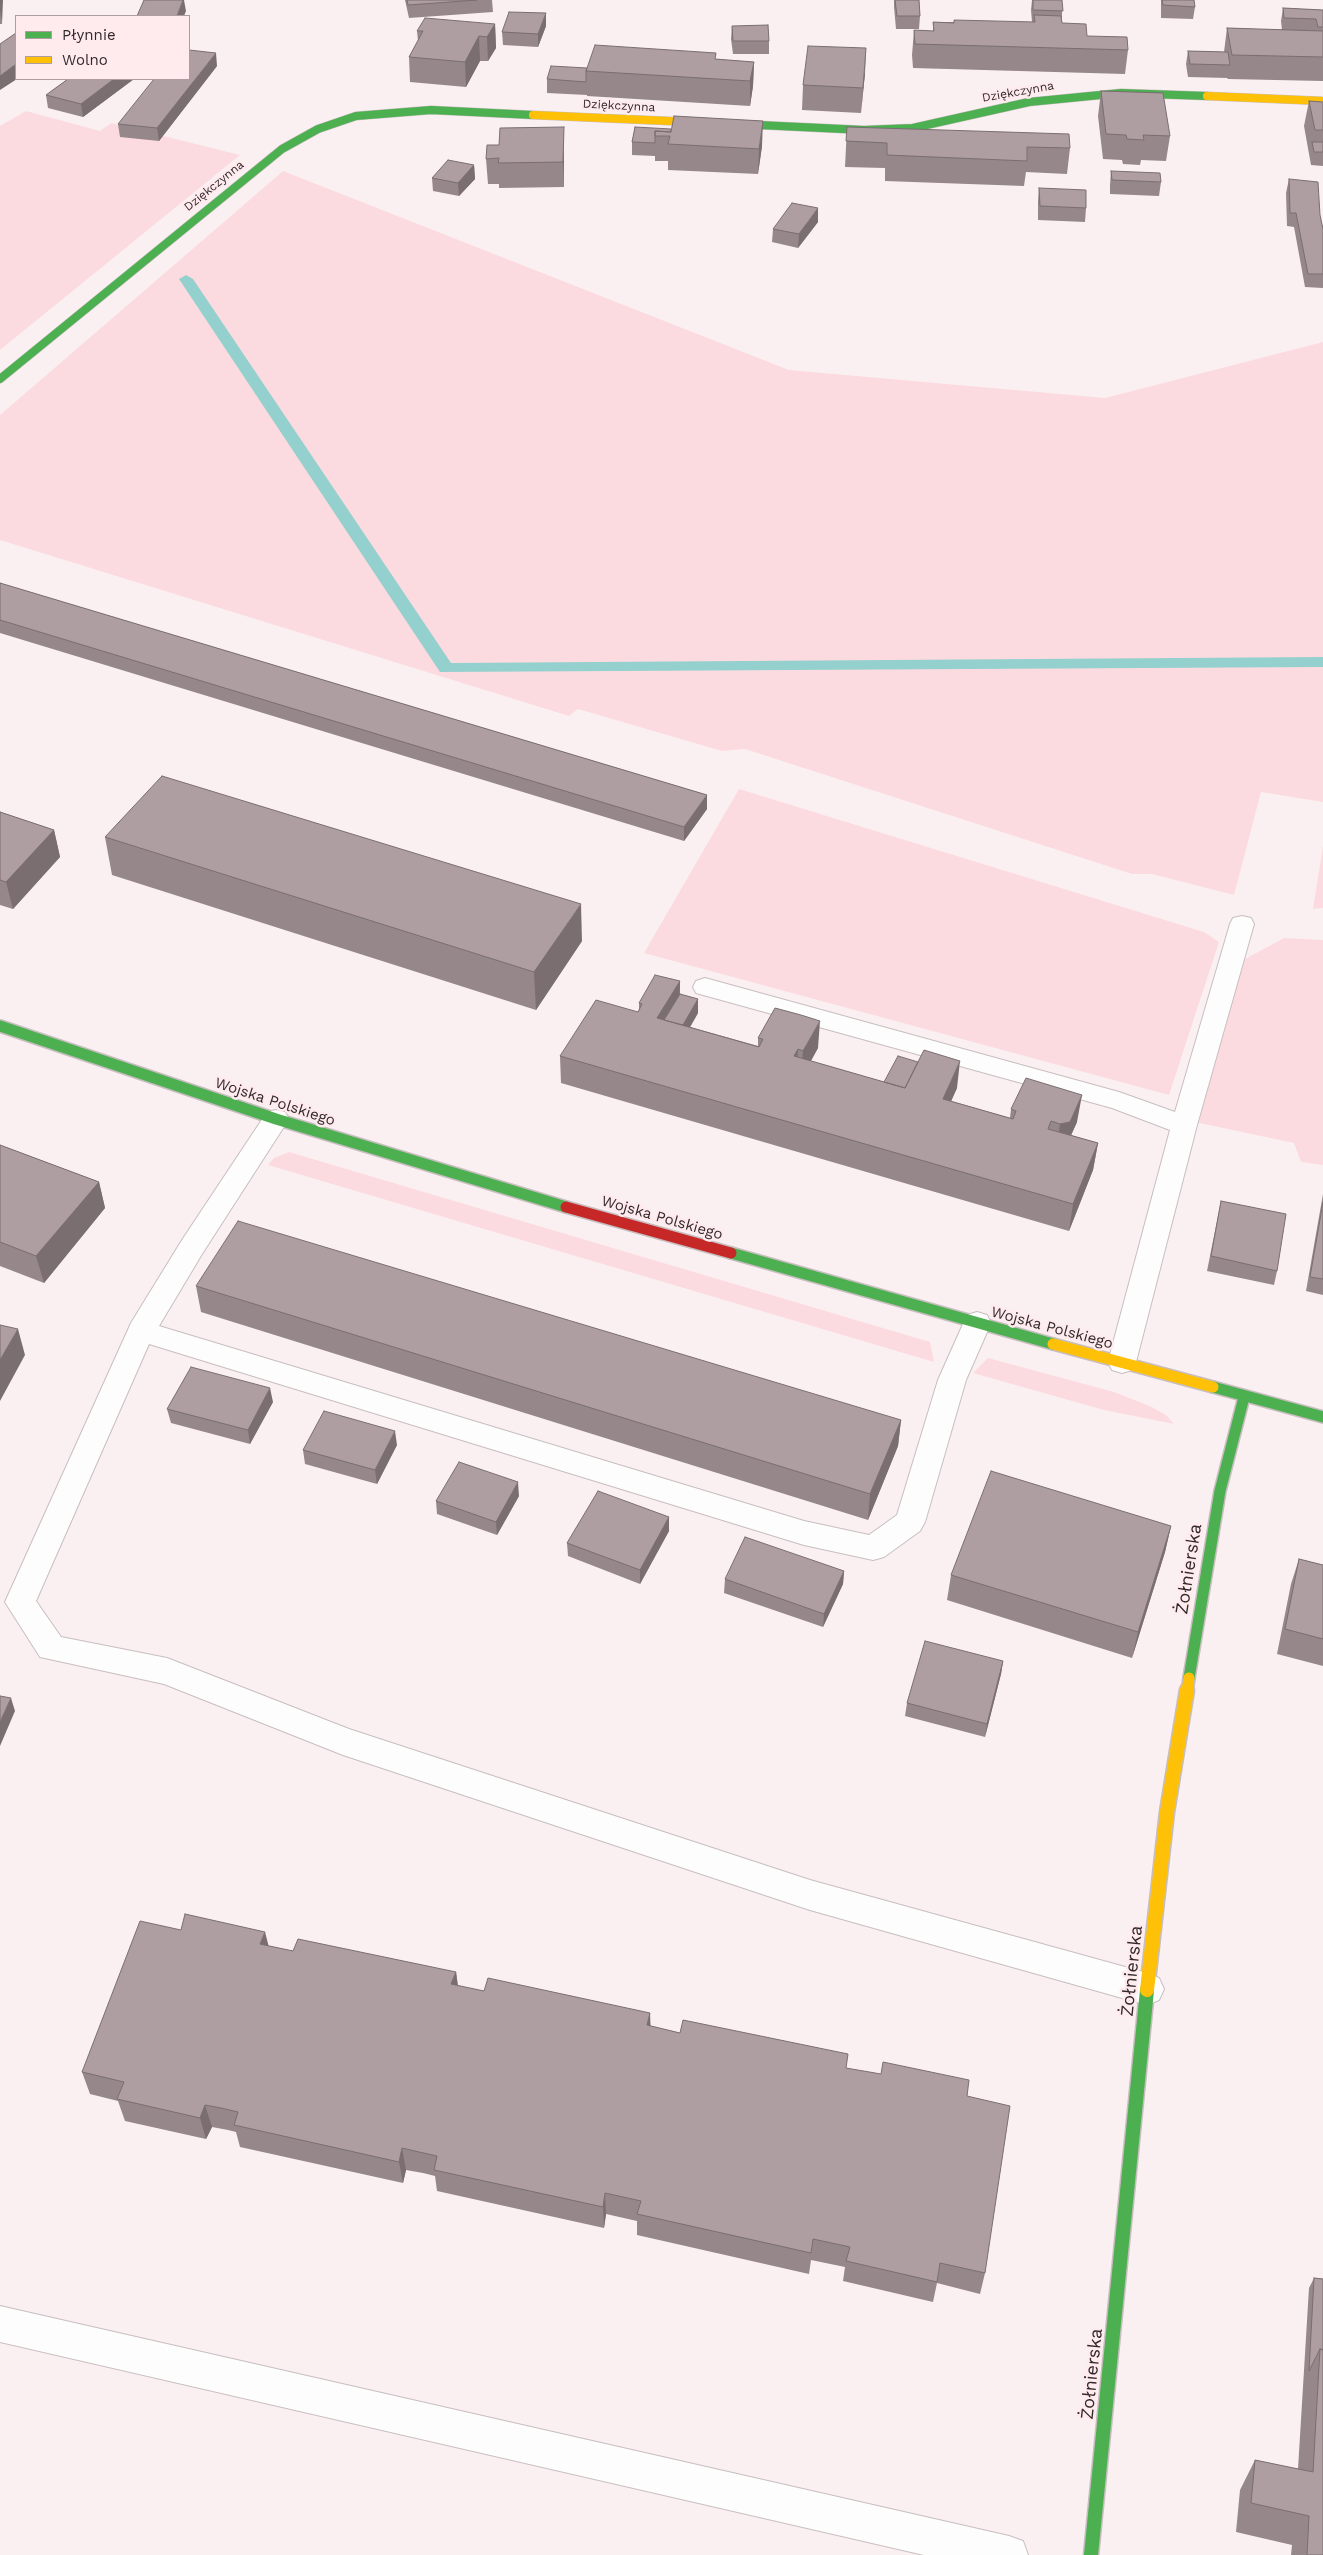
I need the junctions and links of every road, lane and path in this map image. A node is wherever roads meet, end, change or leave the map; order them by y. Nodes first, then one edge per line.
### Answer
1 (1323, 101) edge
2 (0, 379) edge
3 (1242, 924) dead end
4 (705, 987) dead end
5 (0, 1026) edge
6 (276, 1119) junction
7 (1184, 1125) junction
8 (976, 1323) junction
9 (141, 1331) junction
10 (1122, 1362) junction
11 (1244, 1396) junction
12 (1323, 1416) edge
13 (1147, 1989) junction
14 (0, 2324) edge
15 (1009, 2555) edge
16 (1092, 2555) edge

1 - 2 street, Dziękczynna
3 - 7 lane
4 - 7 lane
5 - 6 street, Wojska Polskiego
6 - 8 street, Wojska Polskiego
6 - 9 lane
7 - 10 lane
8 - 9 lane
8 - 10 street, Wojska Polskiego
9 - 13 lane
10 - 11 street, Wojska Polskiego
11 - 12 street, Wojska Polskiego
11 - 13 street, Żołnierska
13 - 16 street, Żołnierska
14 - 15 lane

